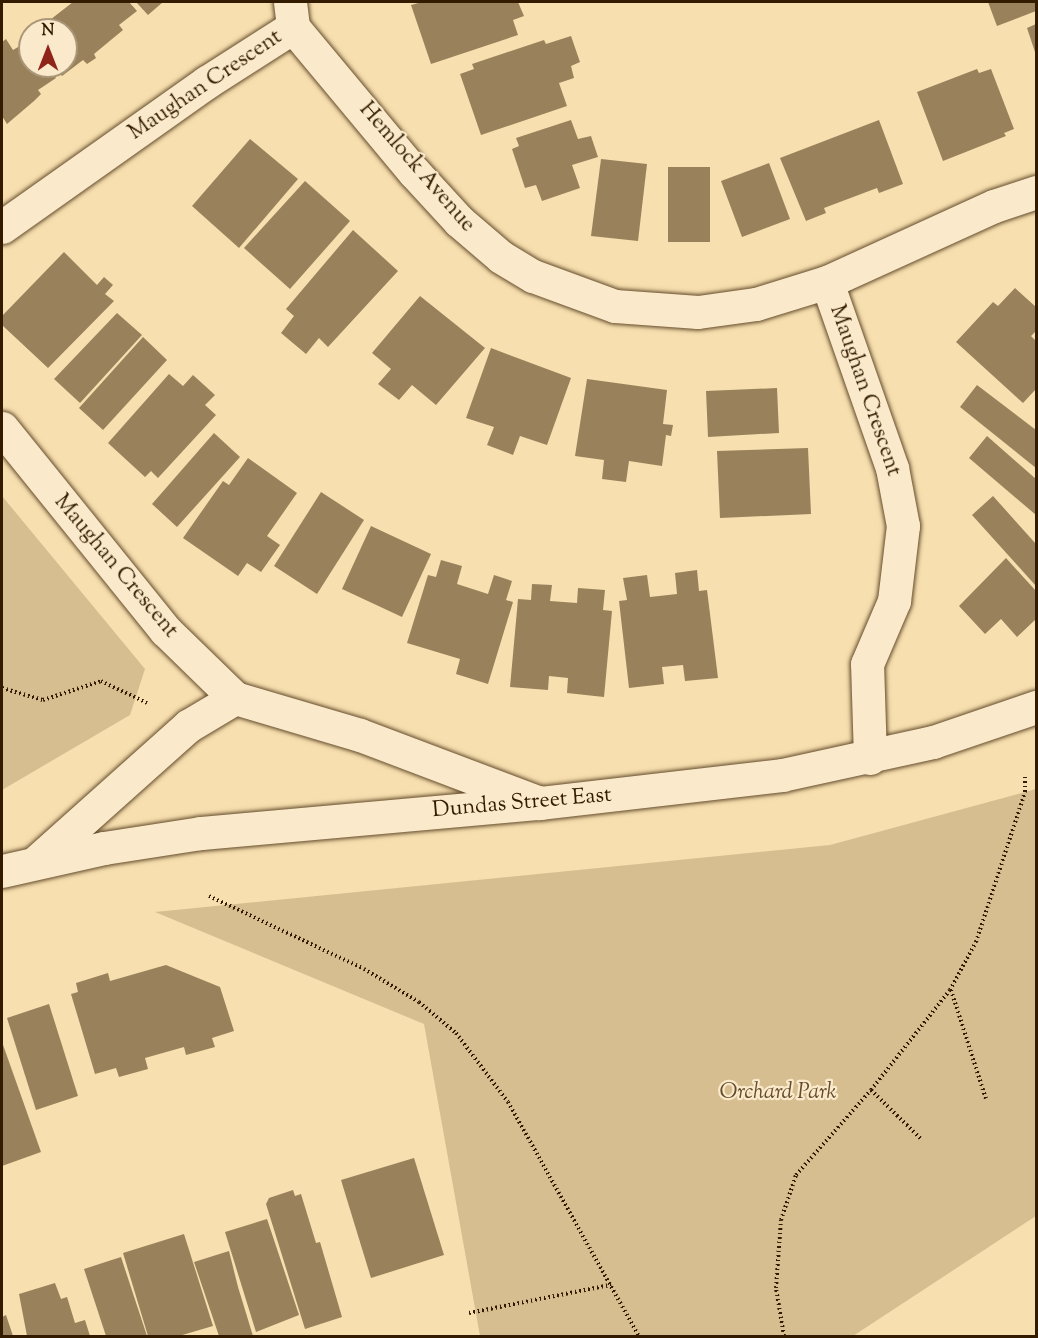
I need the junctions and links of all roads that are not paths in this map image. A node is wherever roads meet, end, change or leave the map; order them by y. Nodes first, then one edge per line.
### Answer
1 (292, 14) edge
2 (1036, 192) edge
3 (2, 227) edge
4 (827, 282) junction
5 (2, 428) edge
6 (235, 698) junction
7 (1036, 707) edge
8 (870, 758) junction
9 (540, 803) junction
10 (37, 861) junction
11 (2, 871) edge

1 - 3 street, Maughan Crescent
1 - 4 street, Hemlock Avenue
2 - 4 street, Maughan Crescent
4 - 8 street, Maughan Crescent
5 - 6 street, Maughan Crescent
6 - 9 street, Maughan Crescent
6 - 10 street
7 - 8 street, Dundas Street East
8 - 9 street, Dundas Street East
9 - 10 street, Dundas Street East
10 - 11 street, Dundas Street East

